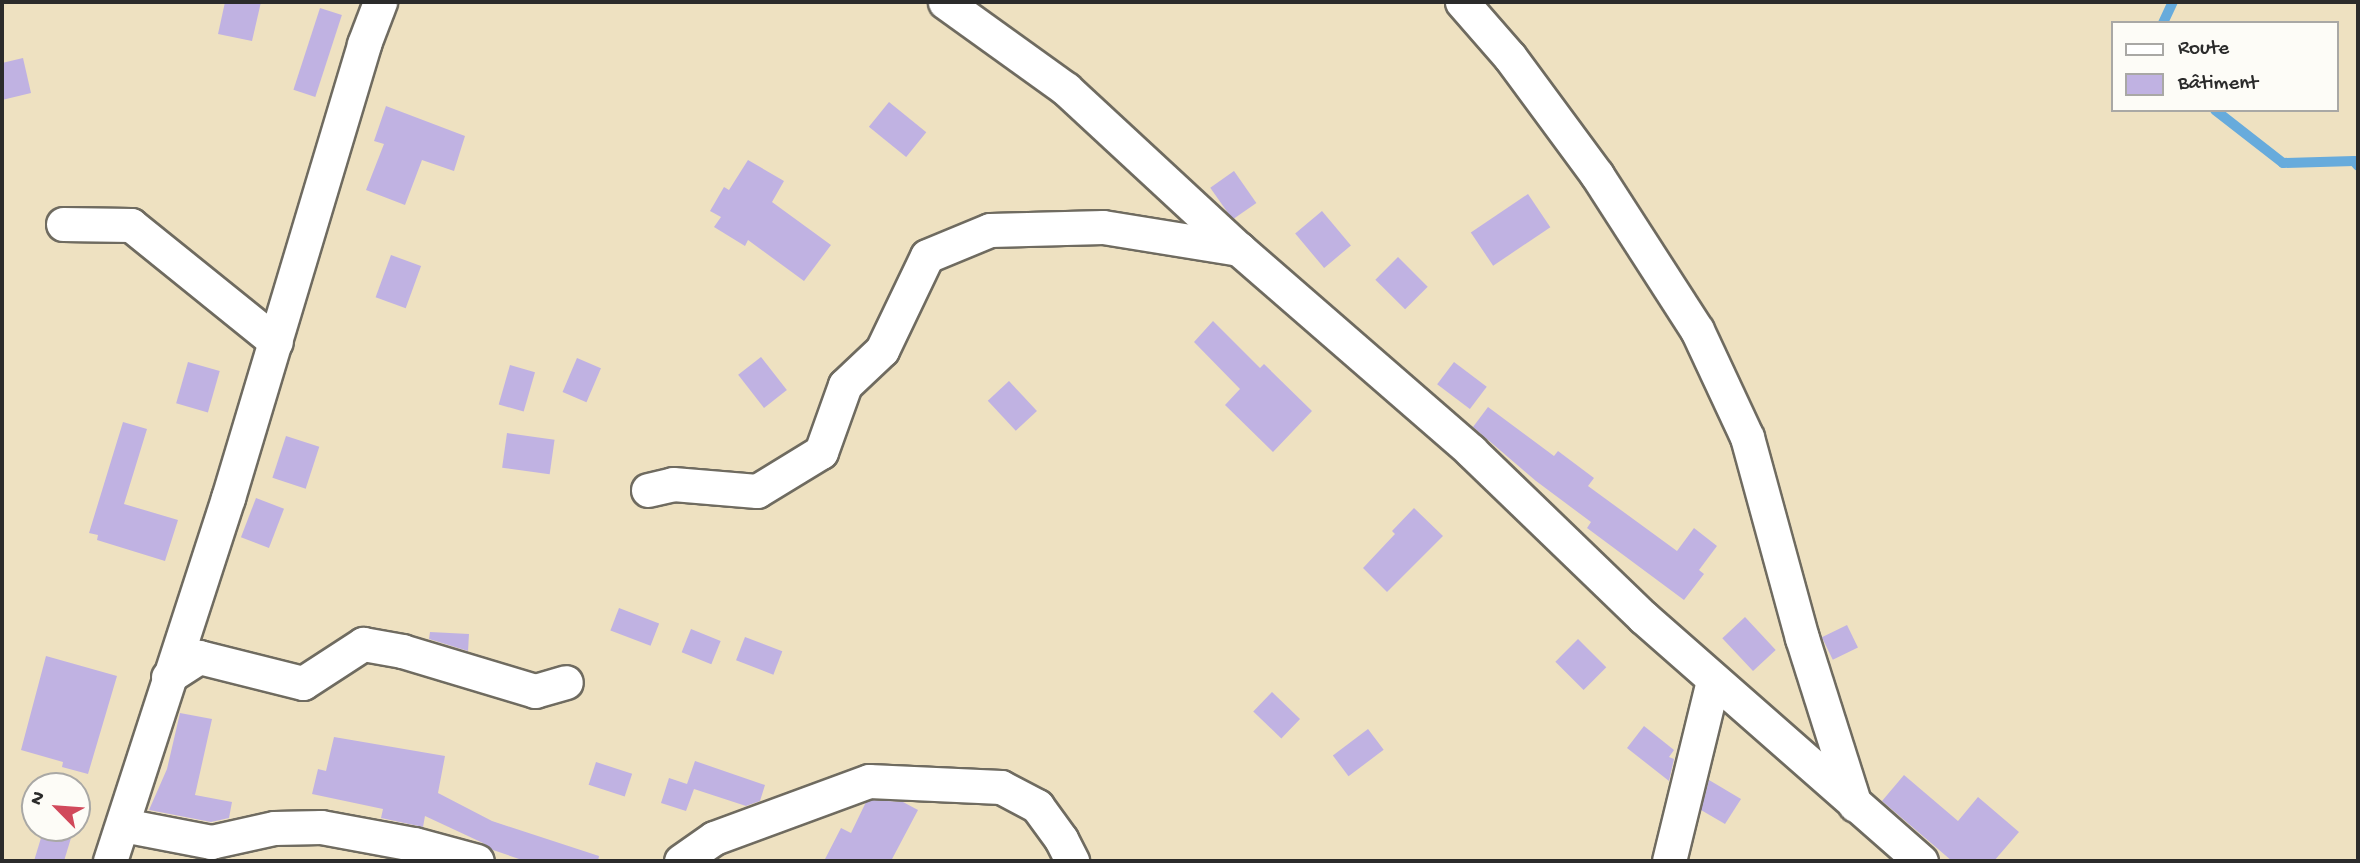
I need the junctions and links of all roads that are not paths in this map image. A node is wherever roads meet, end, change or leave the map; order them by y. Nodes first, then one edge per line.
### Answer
1 (380, 2) edge
2 (945, 2) edge
3 (1462, 2) edge
4 (63, 224) dead end
5 (1238, 249) junction
6 (276, 342) junction
7 (648, 489) dead end
8 (168, 677) junction
9 (1713, 680) junction
10 (566, 682) dead end
11 (1855, 805) junction
12 (123, 825) junction
13 (110, 861) edge
14 (477, 861) edge
15 (681, 861) edge
16 (1072, 861) edge
17 (1669, 861) edge
18 (1922, 861) edge

1 - 6 street
2 - 5 street
3 - 11 street
4 - 6 street
5 - 7 street
5 - 9 street
6 - 8 street
8 - 10 street
8 - 12 street
9 - 11 street
9 - 17 street
11 - 18 street
12 - 13 street
12 - 14 street
15 - 16 street

